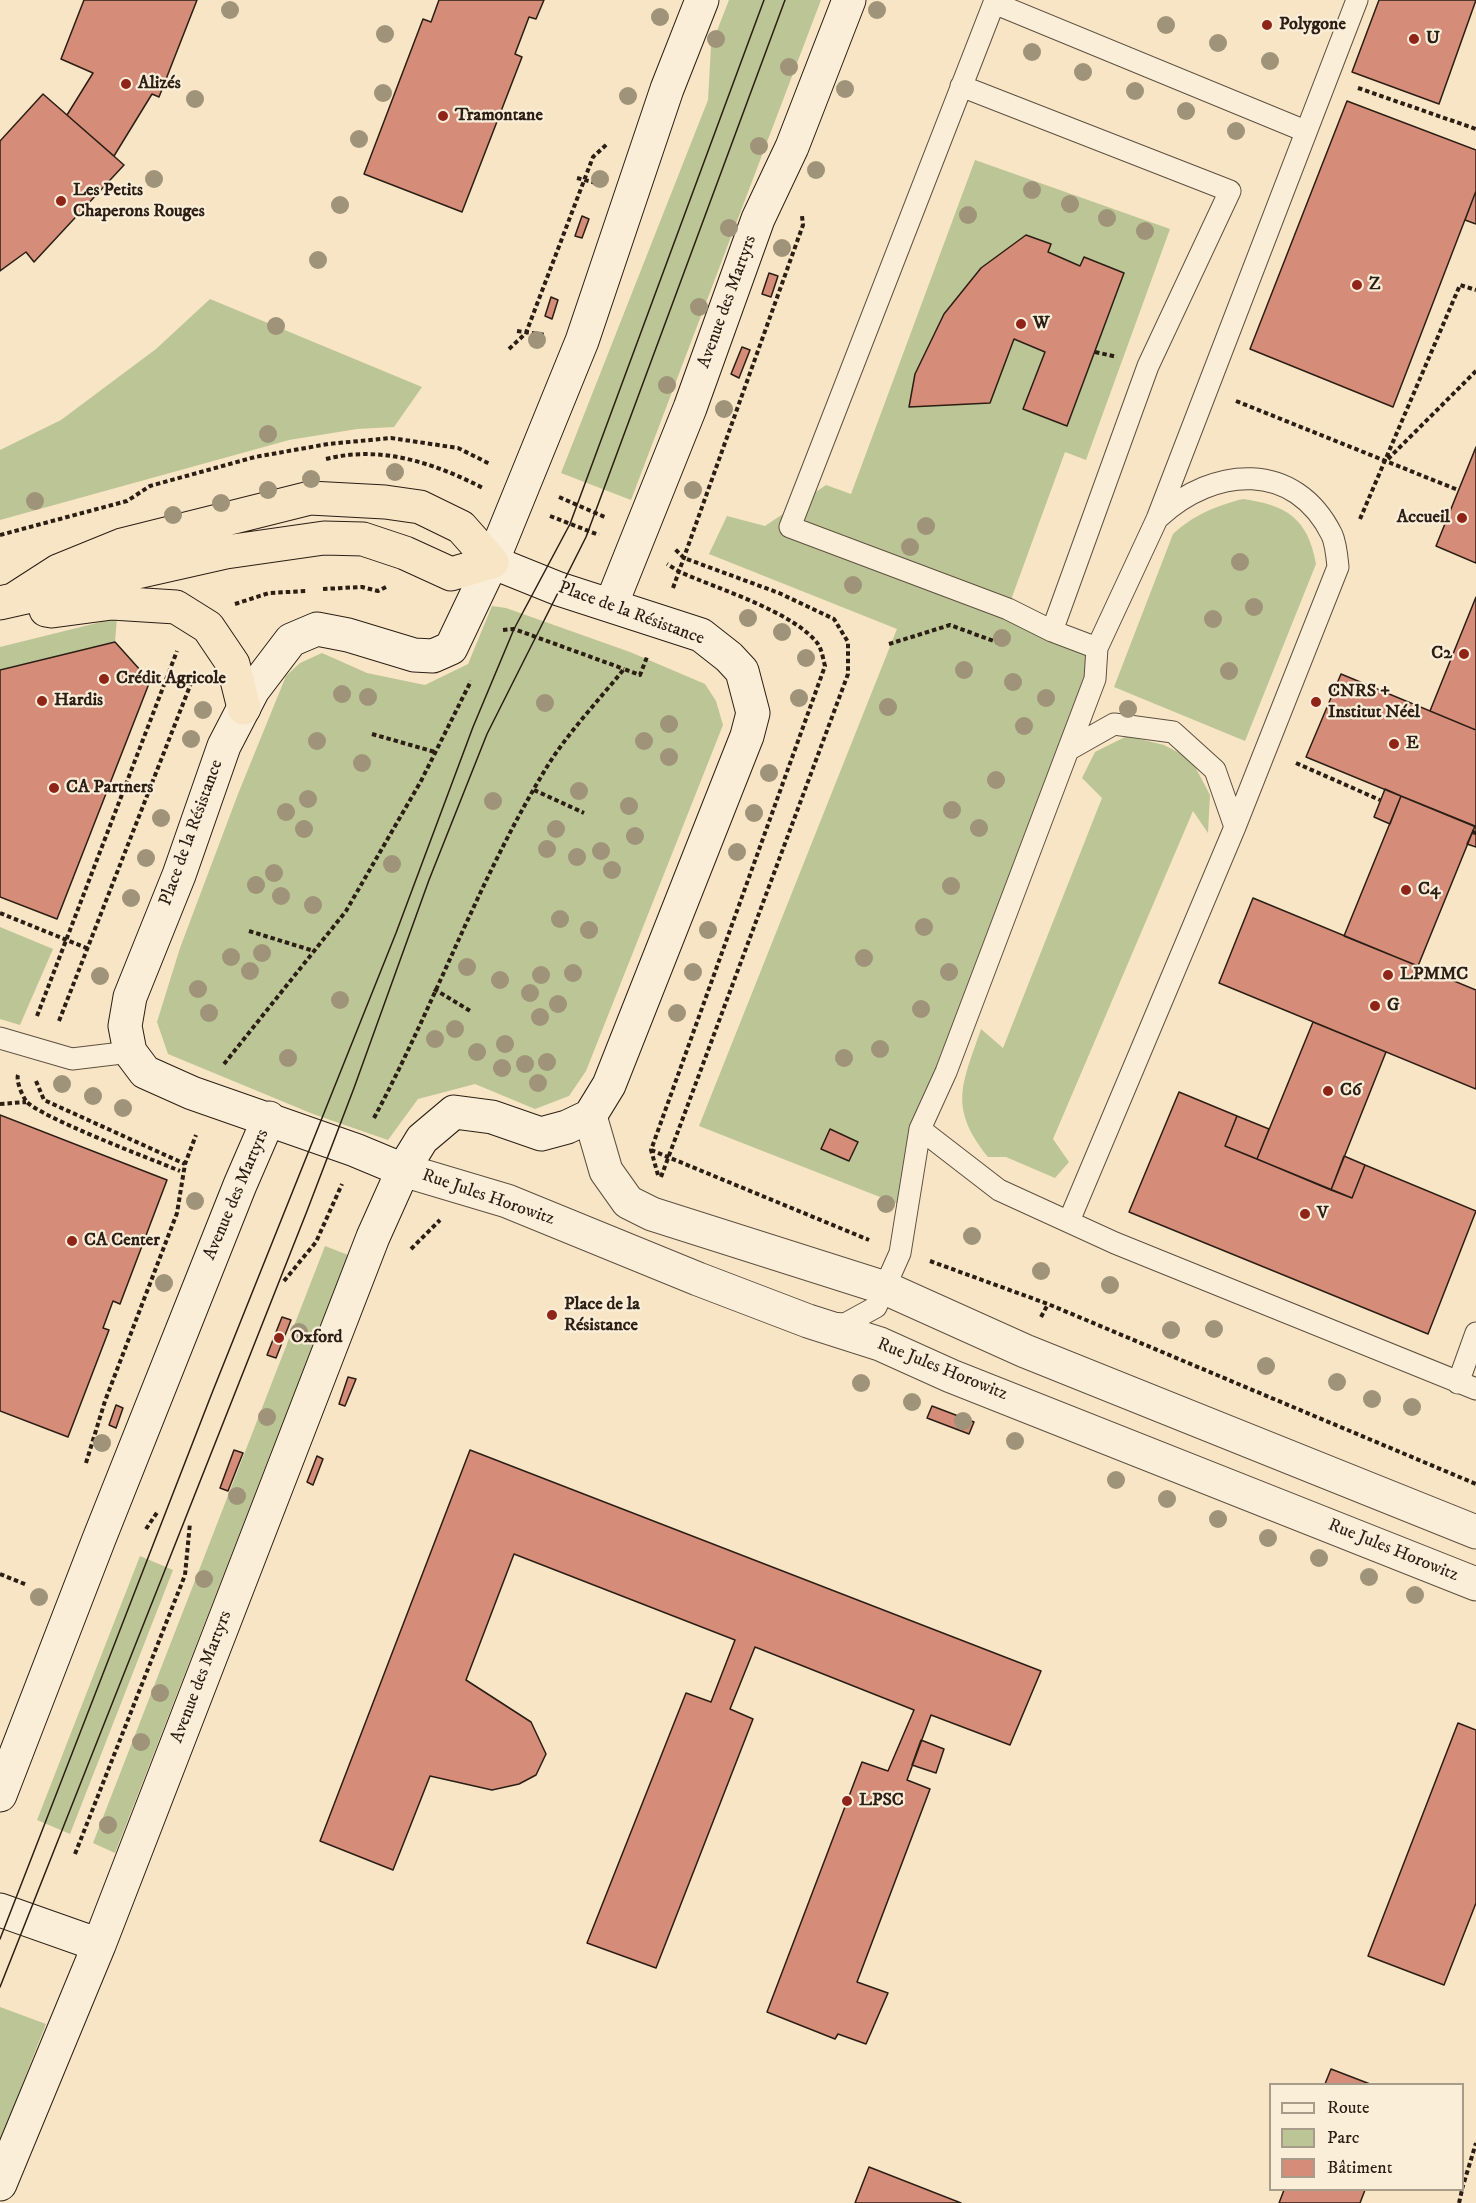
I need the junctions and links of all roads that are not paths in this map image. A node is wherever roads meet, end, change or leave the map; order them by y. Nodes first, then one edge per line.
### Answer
1 (702, 0) edge
2 (849, 0) edge
3 (1357, 0) edge
4 (961, 86) junction
5 (1305, 131) junction
6 (1157, 519) junction
7 (492, 562) junction
8 (6, 602) edge
9 (611, 605) junction
10 (1052, 632) junction
11 (1097, 648) junction
12 (244, 708) junction
13 (1068, 750) junction
14 (1235, 826) junction
15 (0, 1038) edge
16 (130, 1052) junction
17 (590, 1116) junction
18 (269, 1119) junction
19 (920, 1129) junction
20 (403, 1170) junction
21 (1069, 1221) junction
22 (885, 1288) junction
23 (808, 1321) junction
24 (1476, 1333) edge
25 (1467, 1386) edge
26 (1476, 1532) edge
27 (1476, 1584) edge
28 (0, 1795) edge
29 (0, 1910) edge
30 (99, 1945) junction
31 (0, 2184) edge

1 - 7 main road
2 - 9 main road, Avenue des Martyrs
3 - 5 lane
4 - 5 lane
4 - 10 lane
4 - 10 lane
5 - 6 lane
6 - 11 lane
6 - 14 lane
7 - 8 highway
7 - 8 highway
7 - 9 main road, Place de la Résistance
7 - 12 main road, Place de la Résistance
8 - 12 highway
9 - 17 main road, Place de la Résistance
10 - 11 lane
11 - 13 lane
12 - 16 main road, Place de la Résistance
13 - 14 lane
13 - 19 lane
14 - 21 lane
15 - 16 lane
16 - 18 main road
17 - 20 main road
17 - 22 main road
18 - 20 main road
18 - 28 main road, Avenue des Martyrs
19 - 21 lane
19 - 22 lane
20 - 23 main road, Rue Jules Horowitz
20 - 30 main road, Avenue des Martyrs
21 - 25 lane
22 - 23 lane
22 - 26 main road
23 - 27 main road, Rue Jules Horowitz
24 - 25 lane
29 - 30 main road
30 - 31 main road, Avenue des Martyrs

